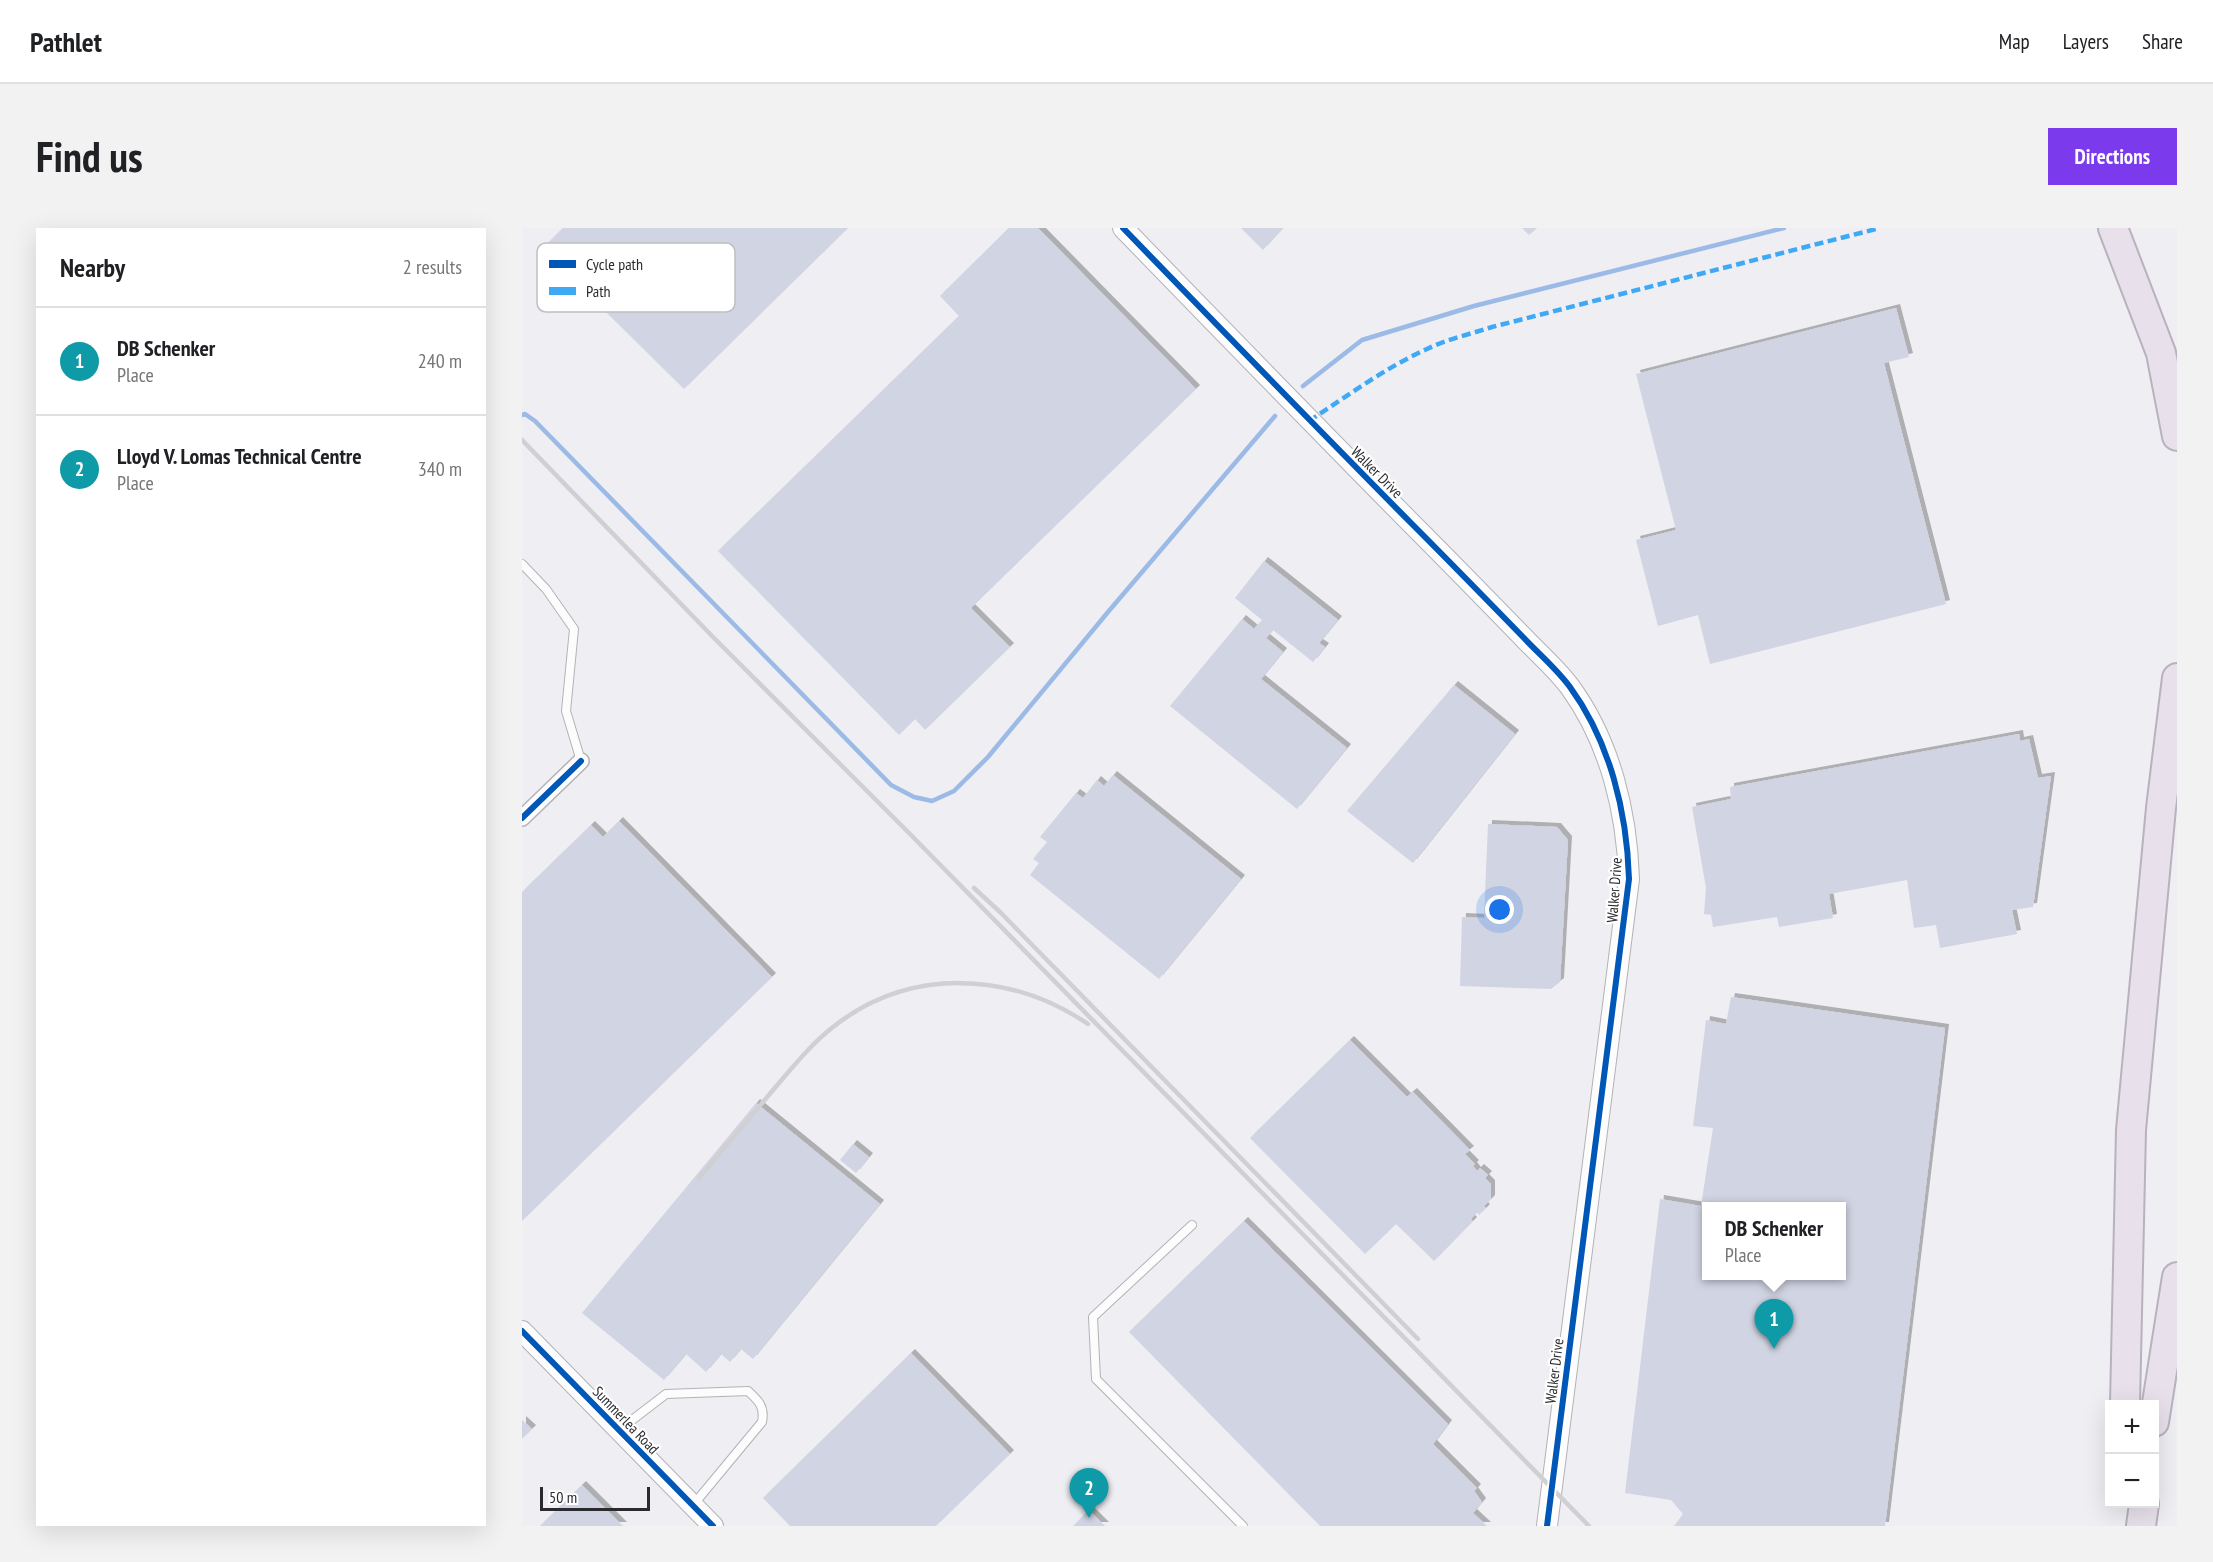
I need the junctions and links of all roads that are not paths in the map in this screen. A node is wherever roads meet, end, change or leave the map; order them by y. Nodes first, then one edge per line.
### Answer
1 (1123, 228) edge
2 (2113, 228) edge
3 (2177, 436) edge
4 (522, 564) edge
5 (2177, 678) edge
6 (582, 760) joint
7 (522, 818) edge
8 (1192, 1225) dead end
9 (2177, 1277) edge
10 (522, 1331) edge
11 (2125, 1400) edge
12 (2157, 1400) edge
13 (619, 1430) junction
14 (693, 1505) junction
15 (2125, 1508) edge
16 (2143, 1508) edge
17 (713, 1526) edge
18 (1243, 1526) edge
19 (1546, 1526) edge
20 (2125, 1526) edge
21 (2141, 1526) edge

1 - 19 street, Walker Drive
2 - 3 highway
4 - 6 lane
5 - 11 highway
6 - 7 street
8 - 18 lane
9 - 12 highway
10 - 13 street, Summerlea Road
13 - 14 street, Summerlea Road
13 - 14 lane
14 - 17 street, Summerlea Road
15 - 20 highway
16 - 21 highway

